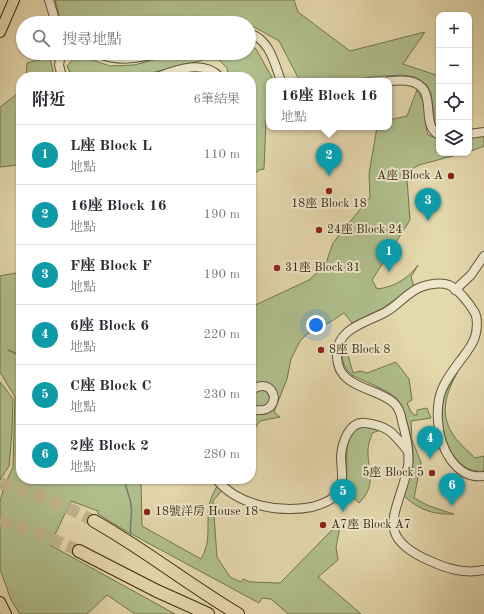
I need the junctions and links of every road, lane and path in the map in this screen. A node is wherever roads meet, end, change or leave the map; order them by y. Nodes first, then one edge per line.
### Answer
1 (9, 0) edge
2 (14, 0) edge
3 (49, 0) edge
4 (54, 16) edge
5 (5, 22) junction
6 (0, 32) edge
7 (256, 36) edge
8 (61, 60) edge
9 (61, 72) edge
10 (173, 72) edge
11 (213, 72) edge
12 (281, 78) edge
13 (392, 81) edge
14 (484, 132) edge
15 (436, 133) edge
16 (472, 134) edge
17 (484, 256) edge
18 (456, 290) junction
19 (256, 387) edge
20 (256, 410) edge
21 (408, 450) junction
22 (484, 476) edge
23 (222, 484) edge
24 (94, 521) tunnel mouth
25 (79, 551) tunnel mouth
26 (484, 570) edge
27 (0, 602) edge
28 (6, 614) edge
29 (208, 614) edge
30 (238, 614) edge

1 - 5 main road
2 - 5 main road
3 - 4 street
5 - 6 main road
7 - 12 street
8 - 9 street
10 - 11 street
13 - 15 street
14 - 16 street
17 - 18 street
18 - 21 street
18 - 22 street
19 - 20 street
21 - 23 street
21 - 26 street
24 - 30 highway
25 - 29 highway
27 - 28 main road

